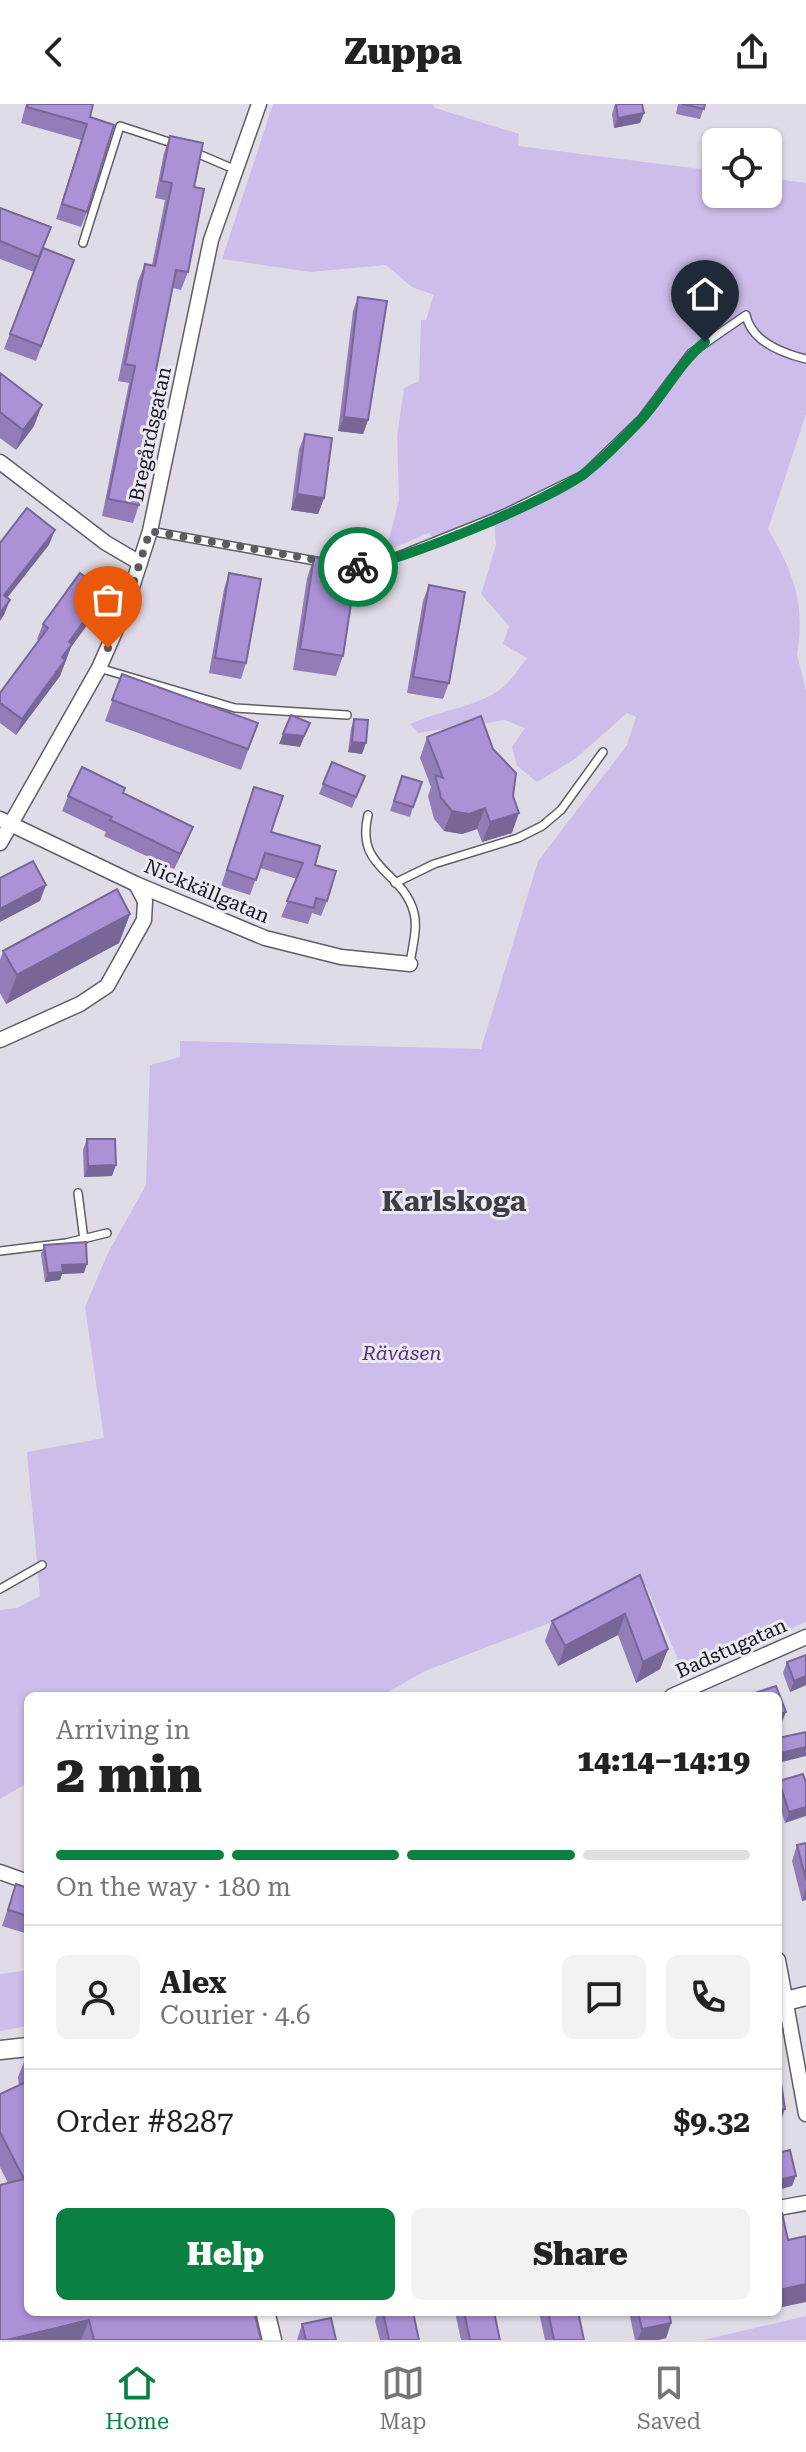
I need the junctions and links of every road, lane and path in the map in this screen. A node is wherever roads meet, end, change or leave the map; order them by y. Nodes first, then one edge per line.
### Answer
1 (259, 104) edge
2 (236, 170) junction
3 (83, 243) dead end
4 (806, 359) edge
5 (0, 462) edge
6 (150, 531) junction
7 (140, 563) junction
8 (329, 563) edge
9 (344, 565) edge
10 (99, 668) junction
11 (347, 715) dead end
12 (603, 752) dead end
13 (368, 815) dead end
14 (6, 822) edge
15 (0, 843) edge
16 (395, 883) junction
17 (136, 884) junction
18 (410, 964) joint
19 (0, 1040) edge
20 (78, 1193) dead end
21 (107, 1233) dead end
22 (84, 1240) junction
23 (0, 1251) edge
24 (42, 1565) dead end
25 (0, 1589) edge
26 (806, 1637) edge
27 (703, 1682) junction
28 (681, 1692) edge
29 (708, 1692) edge
30 (0, 1872) edge
31 (24, 1881) edge
32 (806, 1996) edge
33 (782, 2002) edge
34 (24, 2047) edge
35 (0, 2050) edge
36 (806, 2114) edge
37 (806, 2203) edge
38 (782, 2207) edge
39 (270, 2316) edge
40 (272, 2340) edge

1 - 2 street, Bregårdsgatan
2 - 3 lane
2 - 6 street, Bregårdsgatan
4 - 9 lane
5 - 7 street
6 - 7 street, Bregårdsgatan
6 - 8 lane
7 - 10 street, Bregårdsgatan
10 - 11 lane
10 - 14 street, Bregårdsgatan
12 - 16 lane
13 - 16 lane
14 - 15 street, Bregårdsgatan
14 - 17 street, Nickkällgatan
16 - 18 lane
17 - 18 street, Nickkällgatan
17 - 19 street
20 - 22 lane
21 - 22 lane
22 - 23 lane
24 - 25 lane
26 - 27 street, Badstugatan
27 - 28 street, Badstugatan
27 - 29 street
30 - 31 street
32 - 33 street
33 - 36 street
34 - 35 street
37 - 38 street
39 - 40 street

